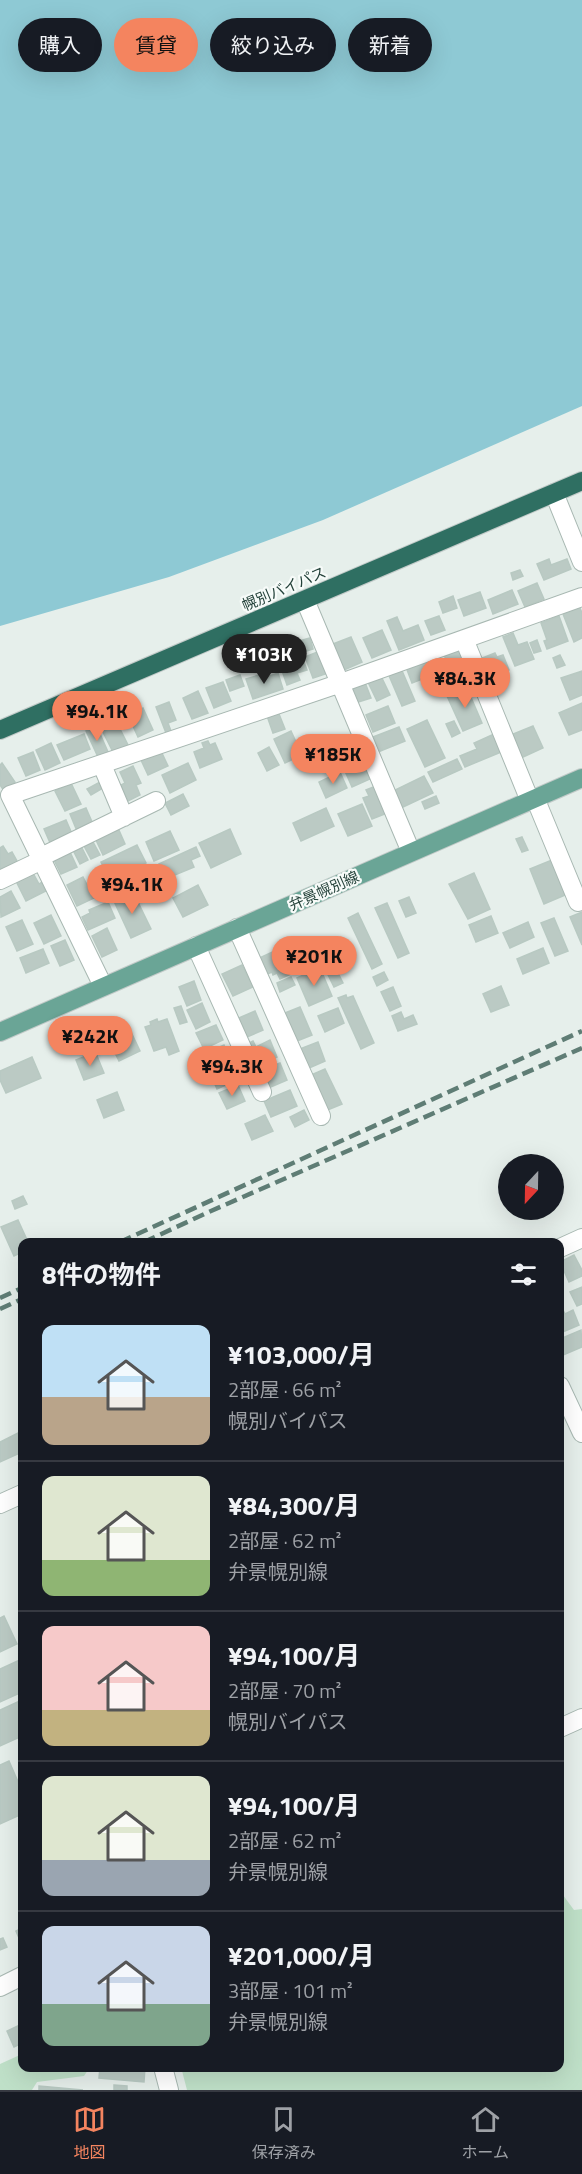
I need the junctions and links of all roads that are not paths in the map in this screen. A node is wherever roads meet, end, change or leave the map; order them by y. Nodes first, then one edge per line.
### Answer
1 (582, 481) edge
2 (554, 493) junction
3 (582, 562) edge
4 (582, 597) edge
5 (305, 600) junction
6 (464, 639) junction
7 (341, 683) junction
8 (0, 730) edge
9 (102, 765) junction
10 (582, 778) edge
11 (532, 800) junction
12 (156, 801) dead end
13 (124, 817) junction
14 (411, 852) junction
15 (42, 858) junction
16 (0, 880) edge
17 (582, 900) edge
18 (237, 928) junction
19 (196, 946) junction
20 (103, 986) junction
21 (0, 1032) edge
22 (262, 1092) dead end
23 (321, 1116) dead end
24 (582, 1238) edge
25 (564, 1246) edge
26 (564, 1395) edge
27 (582, 1433) edge
28 (18, 1496) edge
29 (0, 1504) edge
30 (582, 1718) edge
31 (564, 1726) edge
32 (18, 1978) edge
33 (0, 1987) edge
34 (164, 2072) edge
35 (169, 2090) edge

1 - 2 highway, 幌別バイパス
2 - 3 street
2 - 5 highway, 幌別バイパス
4 - 6 street
5 - 7 street
5 - 8 highway, 幌別バイパス
6 - 7 street
6 - 11 street
7 - 9 street
7 - 14 street
9 - 13 street
9 - 15 street
10 - 11 main road, 弁景幌別線
11 - 14 main road, 弁景幌別線
11 - 17 street
12 - 13 street
13 - 15 street
14 - 18 main road, 弁景幌別線
15 - 16 street
15 - 20 street
18 - 19 main road, 弁景幌別線
18 - 23 street
19 - 20 main road, 弁景幌別線
19 - 22 street
20 - 21 main road, 弁景幌別線
24 - 25 street
26 - 27 street
28 - 29 street
30 - 31 street
32 - 33 street
34 - 35 street

